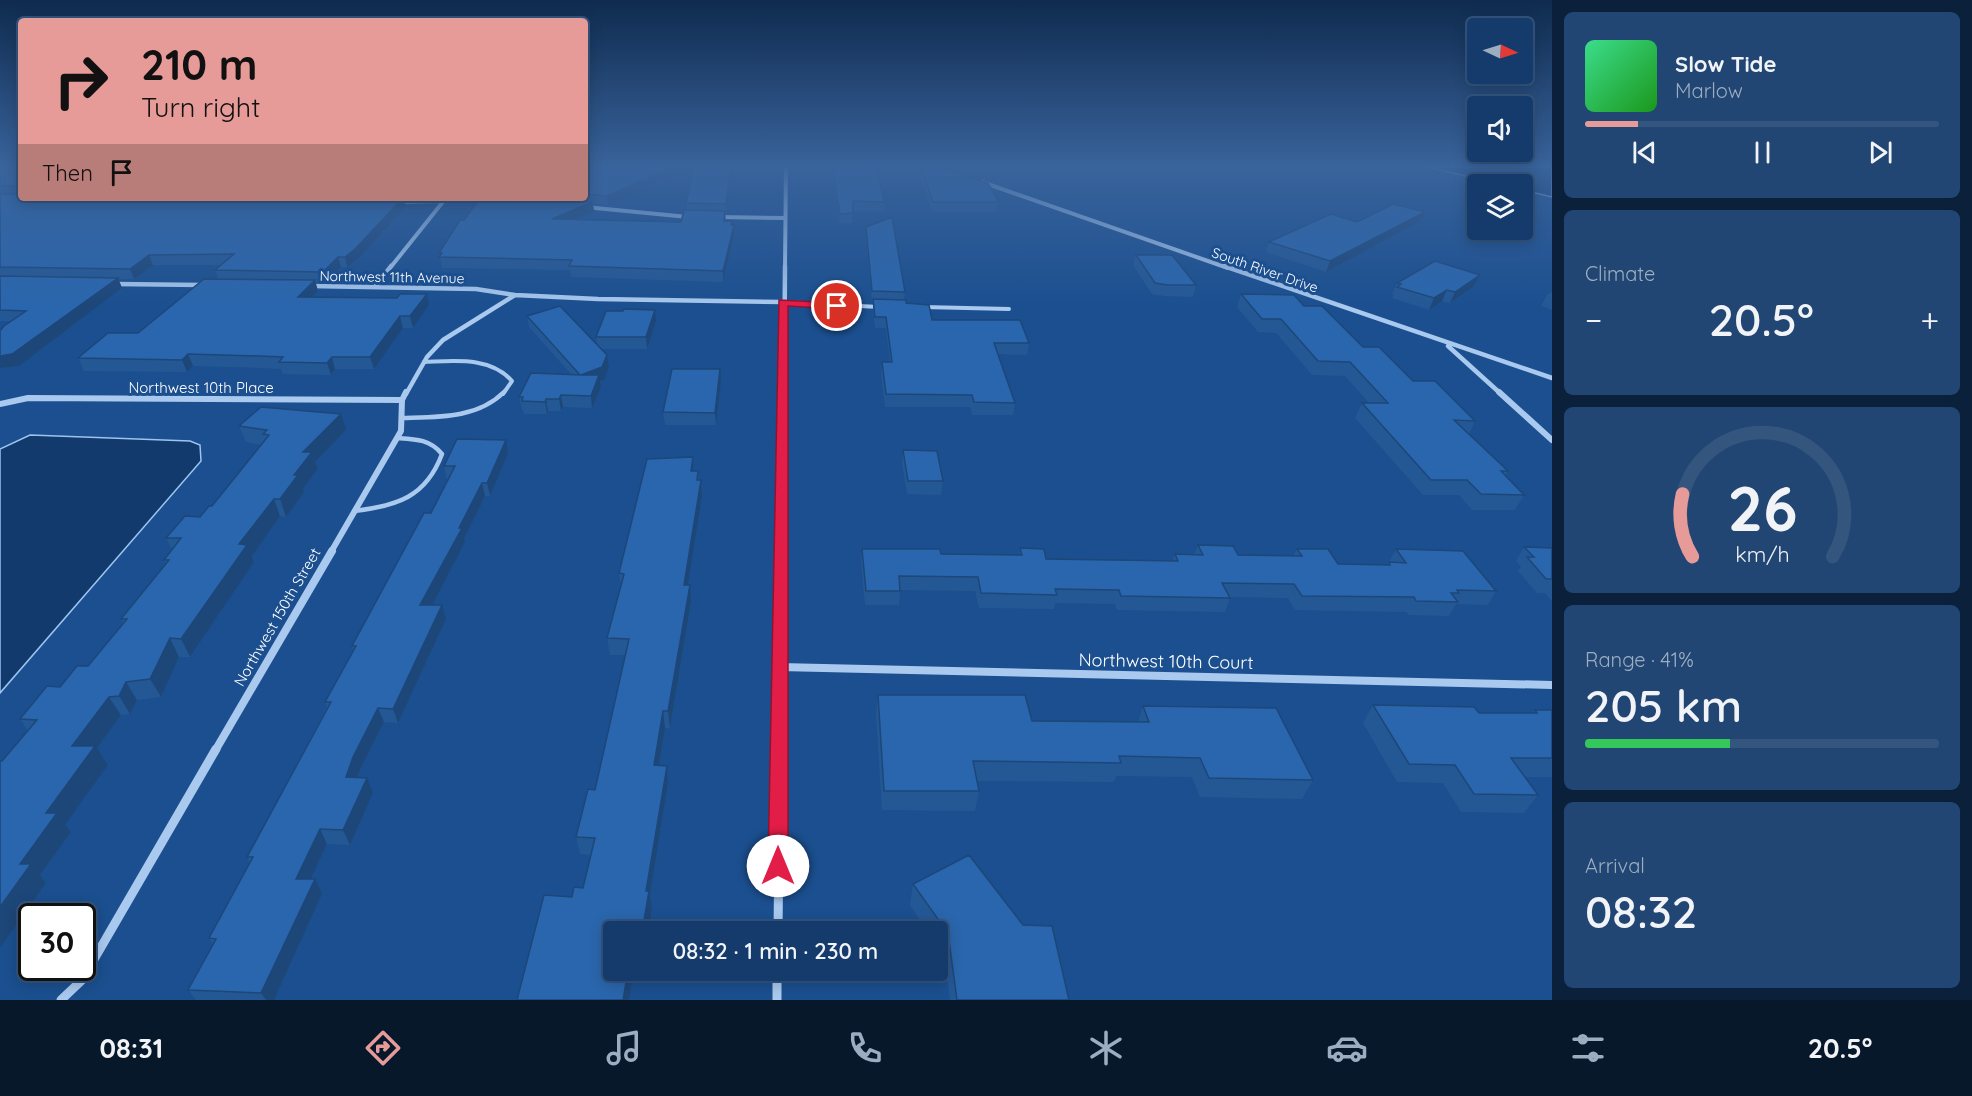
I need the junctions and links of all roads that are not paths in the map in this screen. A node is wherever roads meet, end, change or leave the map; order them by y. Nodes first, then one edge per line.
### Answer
1 (433, 214) edge
2 (656, 214) edge
3 (784, 214) edge
4 (1071, 214) edge
5 (694, 217) edge
6 (716, 217) edge
7 (784, 218) junction
8 (105, 283) edge
9 (211, 285) edge
10 (304, 286) edge
11 (375, 287) junction
12 (515, 296) junction
13 (783, 302) junction
14 (884, 307) edge
15 (918, 307) edge
16 (1009, 309) dead end
17 (1446, 344) junction
18 (424, 362) junction
19 (1552, 378) edge
20 (402, 400) junction
21 (0, 404) edge
22 (402, 418) junction
23 (397, 438) junction
24 (1552, 440) edge
25 (354, 511) junction
26 (780, 667) junction
27 (1552, 685) edge
28 (778, 921) edge
29 (777, 981) edge
30 (61, 1000) edge
31 (777, 1000) edge

1 - 11 street
2 - 5 street
3 - 7 street
4 - 17 street, South River Drive
6 - 7 street
7 - 13 street
8 - 9 street
10 - 11 street, Northwest 11th Avenue
11 - 12 street, Northwest 11th Avenue
12 - 13 street, Northwest 11th Avenue
12 - 18 street
13 - 14 lane
13 - 26 street
15 - 16 lane
17 - 19 street, South River Drive
17 - 24 street
18 - 20 street
18 - 22 lane
20 - 21 street, Northwest 10th Place
20 - 22 street, Northwest 150th Street
22 - 23 street, Northwest 150th Street
23 - 25 street, Northwest 150th Street
23 - 25 lane
25 - 30 street, Northwest 150th Street
26 - 27 street, Northwest 10th Court
26 - 28 street
29 - 31 street

